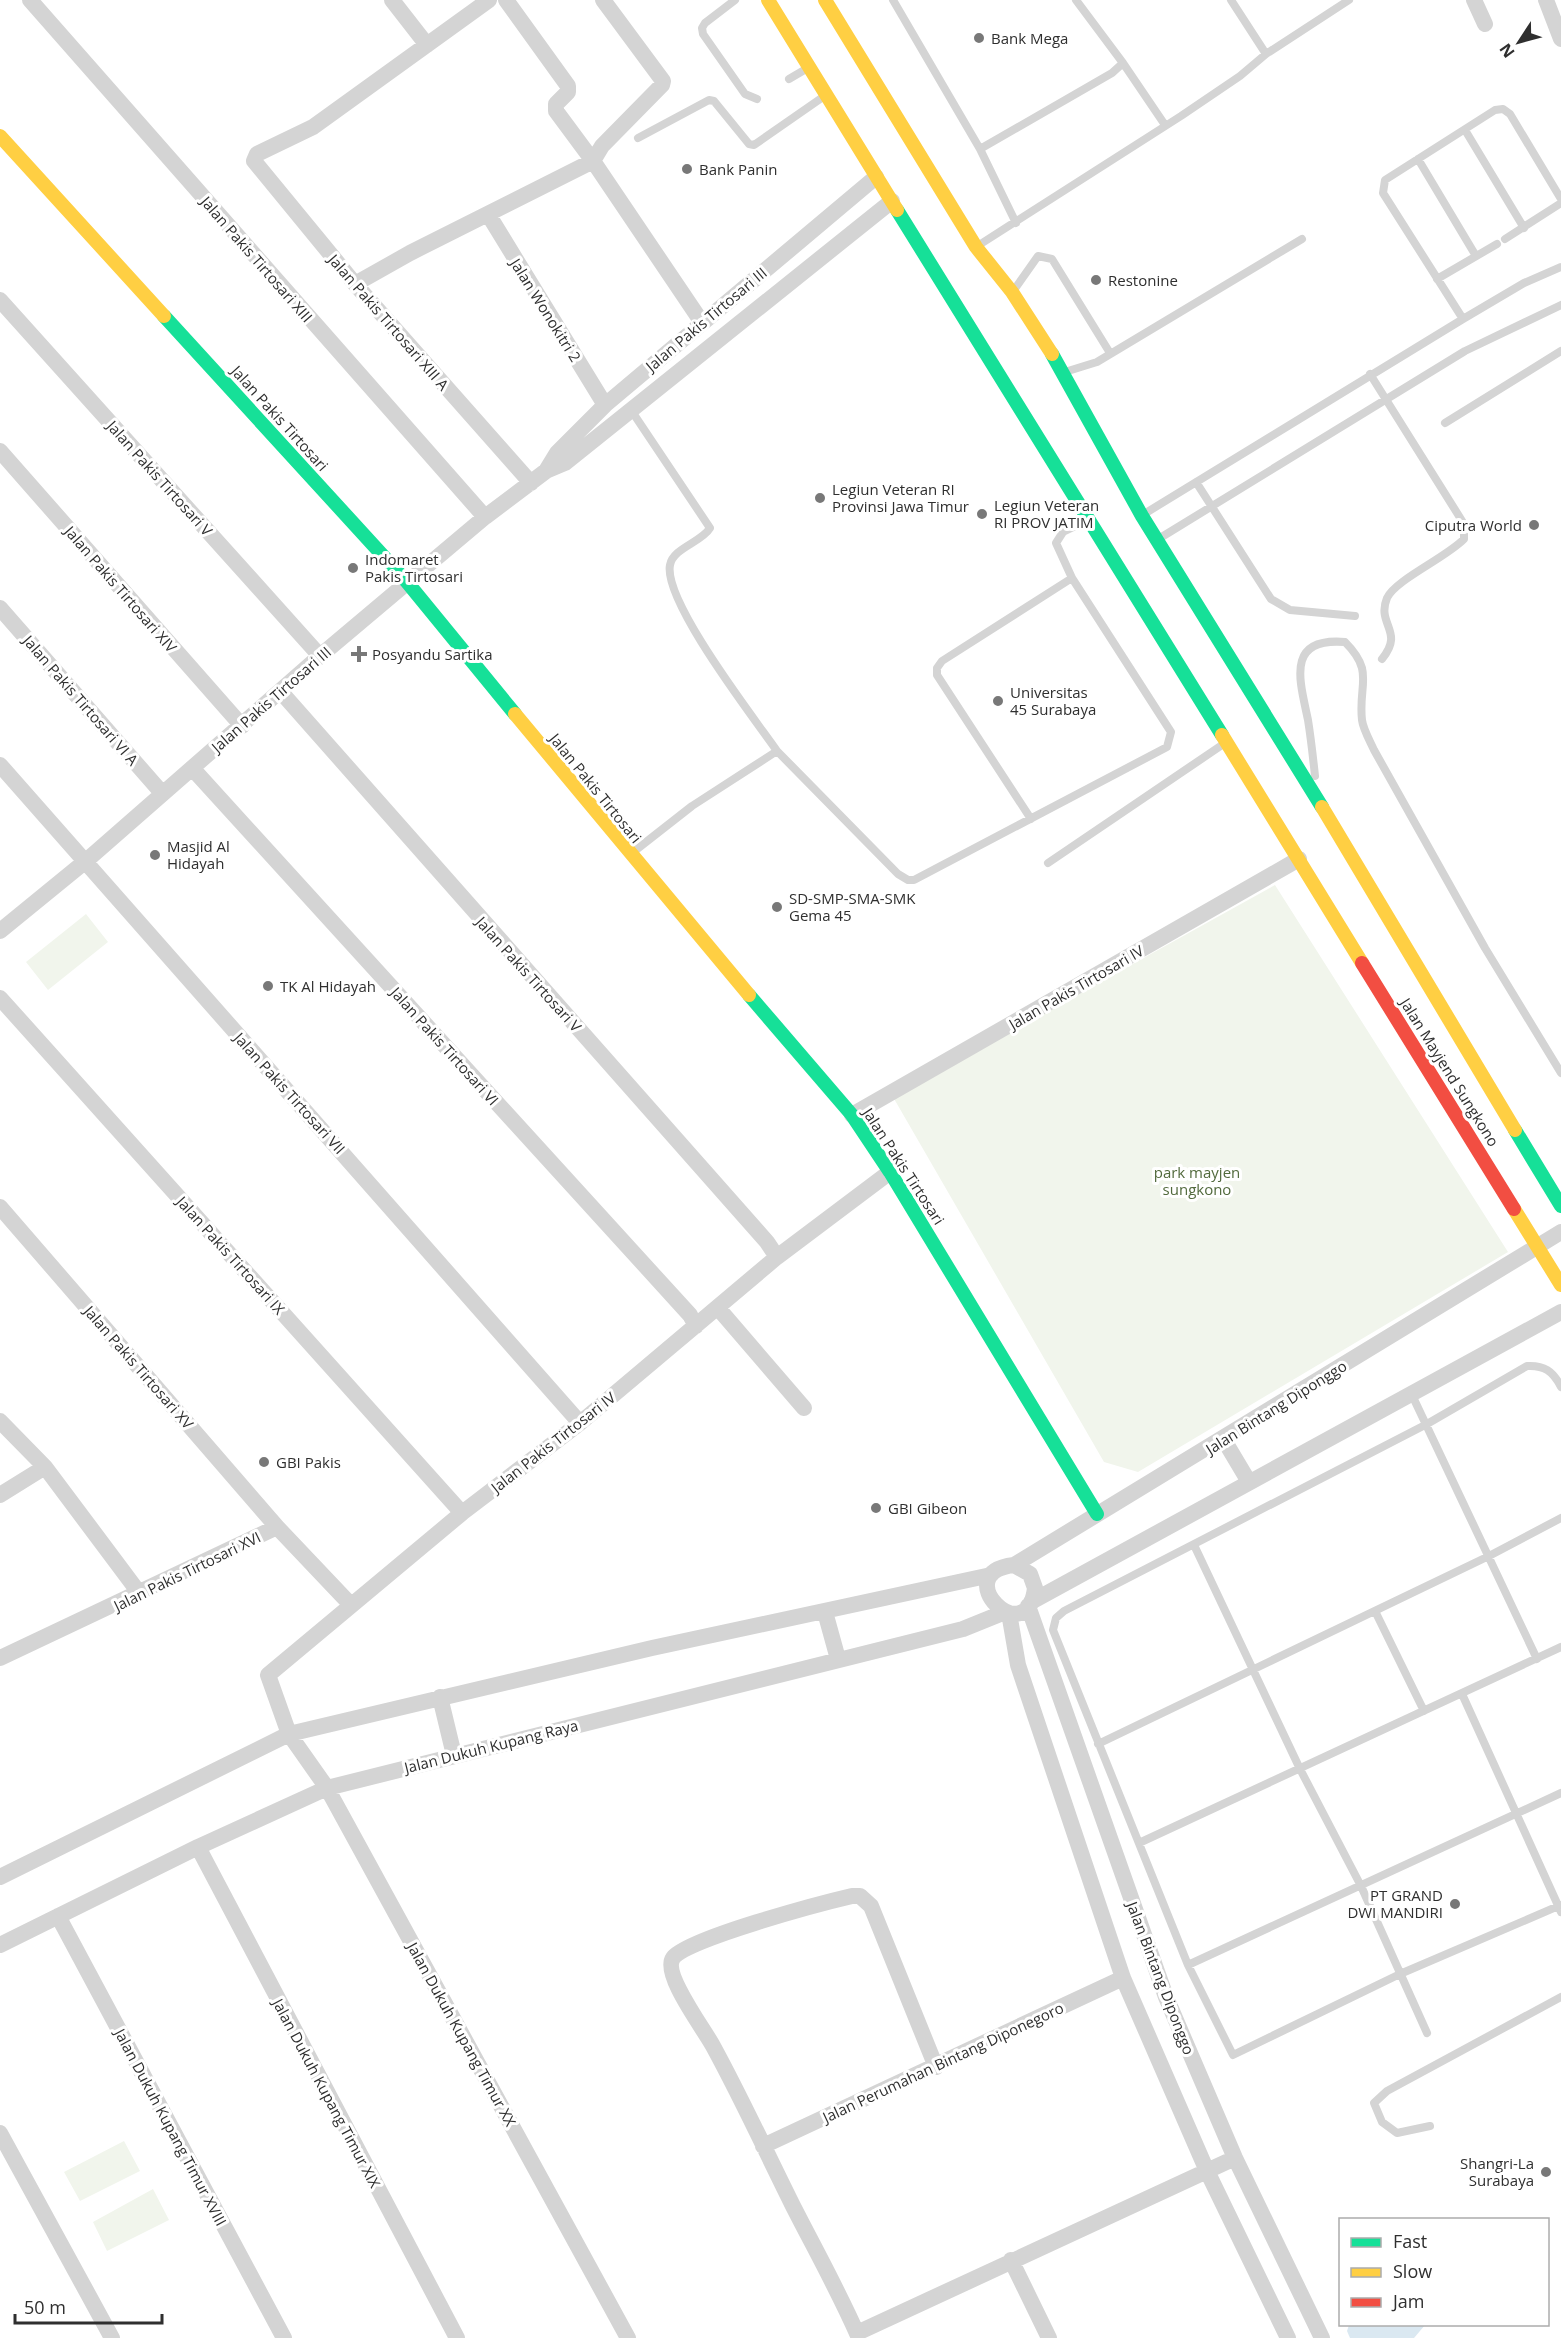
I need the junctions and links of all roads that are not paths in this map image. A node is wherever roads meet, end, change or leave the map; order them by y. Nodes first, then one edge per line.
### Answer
1 (30, 0) edge
2 (392, 0) edge
3 (489, 0) edge
4 (506, 0) edge
5 (603, 0) edge
6 (735, 0) edge
7 (768, 0) edge
8 (825, 0) edge
9 (893, 0) edge
10 (1076, 0) edge
11 (1231, 0) edge
12 (1348, 0) edge
13 (1474, 0) edge
14 (1546, 0) edge
15 (1485, 24) dead end
16 (1561, 39) edge
17 (427, 45) junction
18 (1266, 54) junction
19 (1123, 63) junction
20 (809, 68) junction
21 (789, 80) dead end
22 (825, 95) junction
23 (757, 99) dead end
24 (1165, 126) junction
25 (1465, 130) junction
26 (0, 135) edge
27 (638, 138) dead end
28 (980, 149) junction
29 (1418, 159) junction
30 (593, 161) junction
31 (876, 177) junction
32 (892, 201) junction
33 (1561, 201) edge
34 (843, 204) junction
35 (488, 214) junction
36 (1016, 223) junction
37 (860, 226) junction
38 (1524, 228) junction
39 (1302, 239) dead end
40 (1505, 239) dead end
41 (1497, 244) dead end
42 (976, 247) junction
43 (1476, 256) junction
44 (1561, 267) edge
45 (1437, 279) junction
46 (355, 284) junction
47 (1012, 292) junction
48 (0, 300) edge
49 (1561, 305) edge
50 (1463, 319) junction
51 (701, 321) junction
52 (1561, 351) edge
53 (1110, 353) junction
54 (1064, 372) junction
55 (1370, 374) junction
56 (1386, 400) junction
57 (605, 405) junction
58 (631, 410) junction
59 (1445, 423) dead end
60 (0, 452) edge
61 (546, 471) junction
62 (1196, 482) junction
63 (531, 483) junction
64 (1212, 507) junction
65 (1142, 516) junction
66 (485, 517) junction
67 (1089, 519) junction
68 (1157, 540) junction
69 (1072, 578) junction
70 (408, 582) junction
71 (0, 608) edge
72 (1354, 616) dead end
73 (320, 656) junction
74 (1382, 659) dead end
75 (280, 692) junction
76 (242, 726) junction
77 (1228, 741) junction
78 (777, 751) junction
79 (0, 765) edge
80 (192, 768) junction
81 (162, 793) junction
82 (1317, 798) junction
83 (1032, 819) junction
84 (630, 855) junction
85 (1299, 859) junction
86 (87, 860) junction
87 (1048, 863) dead end
88 (0, 931) edge
89 (0, 998) edge
90 (1558, 1061) edge
91 (1561, 1073) edge
92 (852, 1115) junction
93 (890, 1172) junction
94 (1561, 1206) edge
95 (0, 1207) edge
96 (1561, 1232) edge
97 (1538, 1246) junction
98 (777, 1257) junction
99 (1561, 1285) edge
100 (718, 1308) junction
101 (1561, 1312) edge
102 (696, 1326) junction
103 (1561, 1386) edge
104 (1412, 1395) junction
105 (804, 1408) dead end
106 (0, 1421) edge
107 (580, 1423) junction
108 (1427, 1424) junction
109 (1224, 1440) junction
110 (45, 1467) junction
111 (1249, 1482) junction
112 (0, 1495) edge
113 (462, 1513) junction
114 (1097, 1514) junction
115 (1561, 1518) edge
116 (277, 1527) junction
117 (1194, 1545) junction
118 (1489, 1556) junction
119 (1014, 1565) junction
120 (991, 1575) junction
121 (140, 1594) junction
122 (1030, 1604) junction
123 (351, 1605) junction
124 (1375, 1611) junction
125 (825, 1612) junction
126 (1007, 1612) junction
127 (1561, 1647) edge
128 (0, 1658) edge
129 (838, 1659) junction
130 (1537, 1659) junction
131 (1255, 1669) junction
132 (1462, 1694) junction
133 (440, 1697) junction
134 (1424, 1711) junction
135 (289, 1734) junction
136 (1098, 1744) junction
137 (454, 1755) junction
138 (1300, 1769) junction
139 (327, 1788) junction
140 (1561, 1793) edge
141 (1516, 1814) junction
142 (1139, 1843) junction
143 (198, 1847) junction
144 (0, 1876) edge
145 (1361, 1886) junction
146 (1560, 1908) edge
147 (58, 1916) junction
148 (0, 1945) edge
149 (1188, 1965) junction
150 (1400, 1974) junction
151 (1123, 1978) junction
152 (1561, 1997) edge
153 (1427, 2033) dead end
154 (936, 2067) junction
155 (1430, 2126) dead end
156 (0, 2133) edge
157 (763, 2146) junction
158 (1235, 2158) junction
159 (1207, 2171) junction
160 (1011, 2260) junction
161 (858, 2336) edge
162 (112, 2338) edge
163 (284, 2338) edge
164 (457, 2338) edge
165 (628, 2338) edge
166 (1050, 2338) edge
167 (1288, 2338) edge
168 (1322, 2338) edge

1 - 66 street, Jalan Pakis Tirtosari XIII
2 - 17 street
3 - 17 street
4 - 30 street
5 - 30 street
6 - 23 lane
7 - 20 main road, Jalan Mayjend Sungkono
8 - 42 main road, Jalan Mayjend Sungkono
9 - 28 lane
10 - 19 lane
11 - 18 lane
12 - 18 lane
13 - 15 street
14 - 16 street
17 - 46 street, Jalan Pakis Tirtosari XIII A
18 - 24 lane
19 - 24 lane
19 - 28 lane
20 - 21 lane
20 - 22 main road, Jalan Mayjend Sungkono
22 - 27 lane
22 - 31 main road, Jalan Mayjend Sungkono
24 - 36 lane
25 - 29 lane
25 - 33 lane
25 - 38 lane
26 - 70 main road, Jalan Pakis Tirtosari
28 - 36 lane
29 - 43 lane
29 - 45 lane
30 - 35 street
30 - 51 street
31 - 32 main road, Jalan Mayjend Sungkono
31 - 34 street, Jalan Pakis Tirtosari III
32 - 37 street, Jalan Pakis Tirtosari III
32 - 67 main road, Jalan Mayjend Sungkono
33 - 38 lane
34 - 37 street
34 - 51 street, Jalan Pakis Tirtosari III
35 - 46 street
35 - 57 street, Jalan Wonokitri 2
36 - 42 lane
37 - 58 street, Jalan Pakis Tirtosari III
38 - 40 lane
39 - 53 lane
41 - 43 lane
42 - 47 main road, Jalan Mayjend Sungkono
43 - 45 lane
44 - 50 lane
45 - 50 lane
46 - 63 street, Jalan Pakis Tirtosari XIII A
47 - 53 lane
47 - 54 main road, Jalan Mayjend Sungkono
48 - 73 street, Jalan Pakis Tirtosari V
49 - 56 lane
50 - 55 lane
51 - 57 street, Jalan Pakis Tirtosari III
52 - 59 lane
53 - 54 lane
54 - 65 main road, Jalan Mayjend Sungkono
55 - 56 lane
55 - 62 lane
56 - 64 lane
56 - 74 lane
57 - 61 street, Jalan Pakis Tirtosari III
58 - 61 street, Jalan Pakis Tirtosari III
58 - 78 lane
60 - 76 street, Jalan Pakis Tirtosari XIV
61 - 63 street, Jalan Pakis Tirtosari III
62 - 64 lane
62 - 65 lane
63 - 66 street, Jalan Pakis Tirtosari III
64 - 68 lane
64 - 72 lane
65 - 68 main road, Jalan Mayjend Sungkono
66 - 70 street, Jalan Pakis Tirtosari III
67 - 69 lane
67 - 77 main road, Jalan Mayjend Sungkono
68 - 82 main road, Jalan Mayjend Sungkono
69 - 83 lane
69 - 83 lane
70 - 73 street, Jalan Pakis Tirtosari III
70 - 84 main road, Jalan Pakis Tirtosari
71 - 81 street, Jalan Pakis Tirtosari VI A
73 - 75 street, Jalan Pakis Tirtosari III
75 - 76 street, Jalan Pakis Tirtosari III
75 - 98 street, Jalan Pakis Tirtosari V
76 - 80 street, Jalan Pakis Tirtosari III
77 - 85 main road, Jalan Mayjend Sungkono
77 - 87 lane
78 - 83 lane
78 - 84 lane
79 - 86 street, Jalan Pakis Tirtosari VII
80 - 81 street, Jalan Pakis Tirtosari III
80 - 102 street, Jalan Pakis Tirtosari VI
81 - 86 street, Jalan Pakis Tirtosari III
82 - 90 lane
82 - 94 main road, Jalan Mayjend Sungkono
84 - 92 main road, Jalan Pakis Tirtosari
85 - 92 street, Jalan Pakis Tirtosari IV
85 - 97 main road, Jalan Mayjend Sungkono
86 - 88 street, Jalan Pakis Tirtosari III
86 - 107 street, Jalan Pakis Tirtosari VII
89 - 113 street, Jalan Pakis Tirtosari IX
90 - 91 lane
92 - 93 main road, Jalan Pakis Tirtosari
93 - 98 street, Jalan Pakis Tirtosari IV
93 - 114 main road, Jalan Pakis Tirtosari
95 - 116 street, Jalan Pakis Tirtosari XV
96 - 97 street, Jalan Bintang Diponggo
97 - 99 main road, Jalan Mayjend Sungkono
97 - 109 street, Jalan Bintang Diponggo
98 - 100 street, Jalan Pakis Tirtosari IV
100 - 102 street, Jalan Pakis Tirtosari IV
100 - 105 street
101 - 104 street
102 - 107 street, Jalan Pakis Tirtosari IV
103 - 108 lane
104 - 108 lane
104 - 111 street
106 - 110 street
107 - 113 street, Jalan Pakis Tirtosari IV
108 - 117 lane
108 - 118 lane
109 - 111 street
109 - 114 street, Jalan Bintang Diponggo
110 - 112 street
110 - 121 street
111 - 122 street
113 - 123 street, Jalan Pakis Tirtosari IV
114 - 119 street, Jalan Bintang Diponggo
115 - 118 lane
116 - 121 street, Jalan Pakis Tirtosari XVI
116 - 123 street, Jalan Pakis Tirtosari XVI
117 - 131 lane
117 - 136 lane
118 - 124 lane
118 - 130 lane
119 - 120 street
119 - 122 street
120 - 125 street
120 - 126 street
121 - 128 street, Jalan Pakis Tirtosari XVI
122 - 126 street
122 - 158 street, Jalan Bintang Diponggo
123 - 135 street, Jalan Pakis Tirtosari IV
124 - 131 lane
124 - 134 lane
125 - 129 street
125 - 133 street
126 - 129 street, Jalan Dukuh Kupang Raya
126 - 151 street, Jalan Bintang Diponggo
127 - 130 lane
129 - 137 street, Jalan Dukuh Kupang Raya
130 - 132 lane
131 - 136 lane
131 - 138 lane
132 - 134 lane
132 - 141 lane
133 - 135 street
133 - 137 street
134 - 138 lane
135 - 139 street, Jalan Dukuh Kupang Timur XX
135 - 144 street
136 - 142 lane
137 - 139 street, Jalan Dukuh Kupang Raya
138 - 142 lane
138 - 145 lane
139 - 143 street, Jalan Dukuh Kupang Raya
139 - 165 street, Jalan Dukuh Kupang Timur XX
140 - 141 lane
141 - 145 lane
141 - 146 lane
142 - 149 lane
143 - 147 street, Jalan Dukuh Kupang Raya
143 - 164 street, Jalan Dukuh Kupang Timur XIX
145 - 149 lane
145 - 150 lane
146 - 150 lane
147 - 148 street, Jalan Dukuh Kupang Raya
147 - 163 street, Jalan Dukuh Kupang Timur XVIII
149 - 150 lane
150 - 153 lane
151 - 154 street, Jalan Perumahan Bintang Diponegoro
151 - 159 street, Jalan Bintang Diponggo
152 - 155 lane
154 - 157 street, Jalan Perumahan Bintang Diponegoro
154 - 157 street
156 - 162 street
157 - 161 street
158 - 159 street
158 - 168 street, Jalan Bintang Diponggo
159 - 160 street
159 - 167 street, Jalan Bintang Diponggo
160 - 161 street
160 - 166 street

